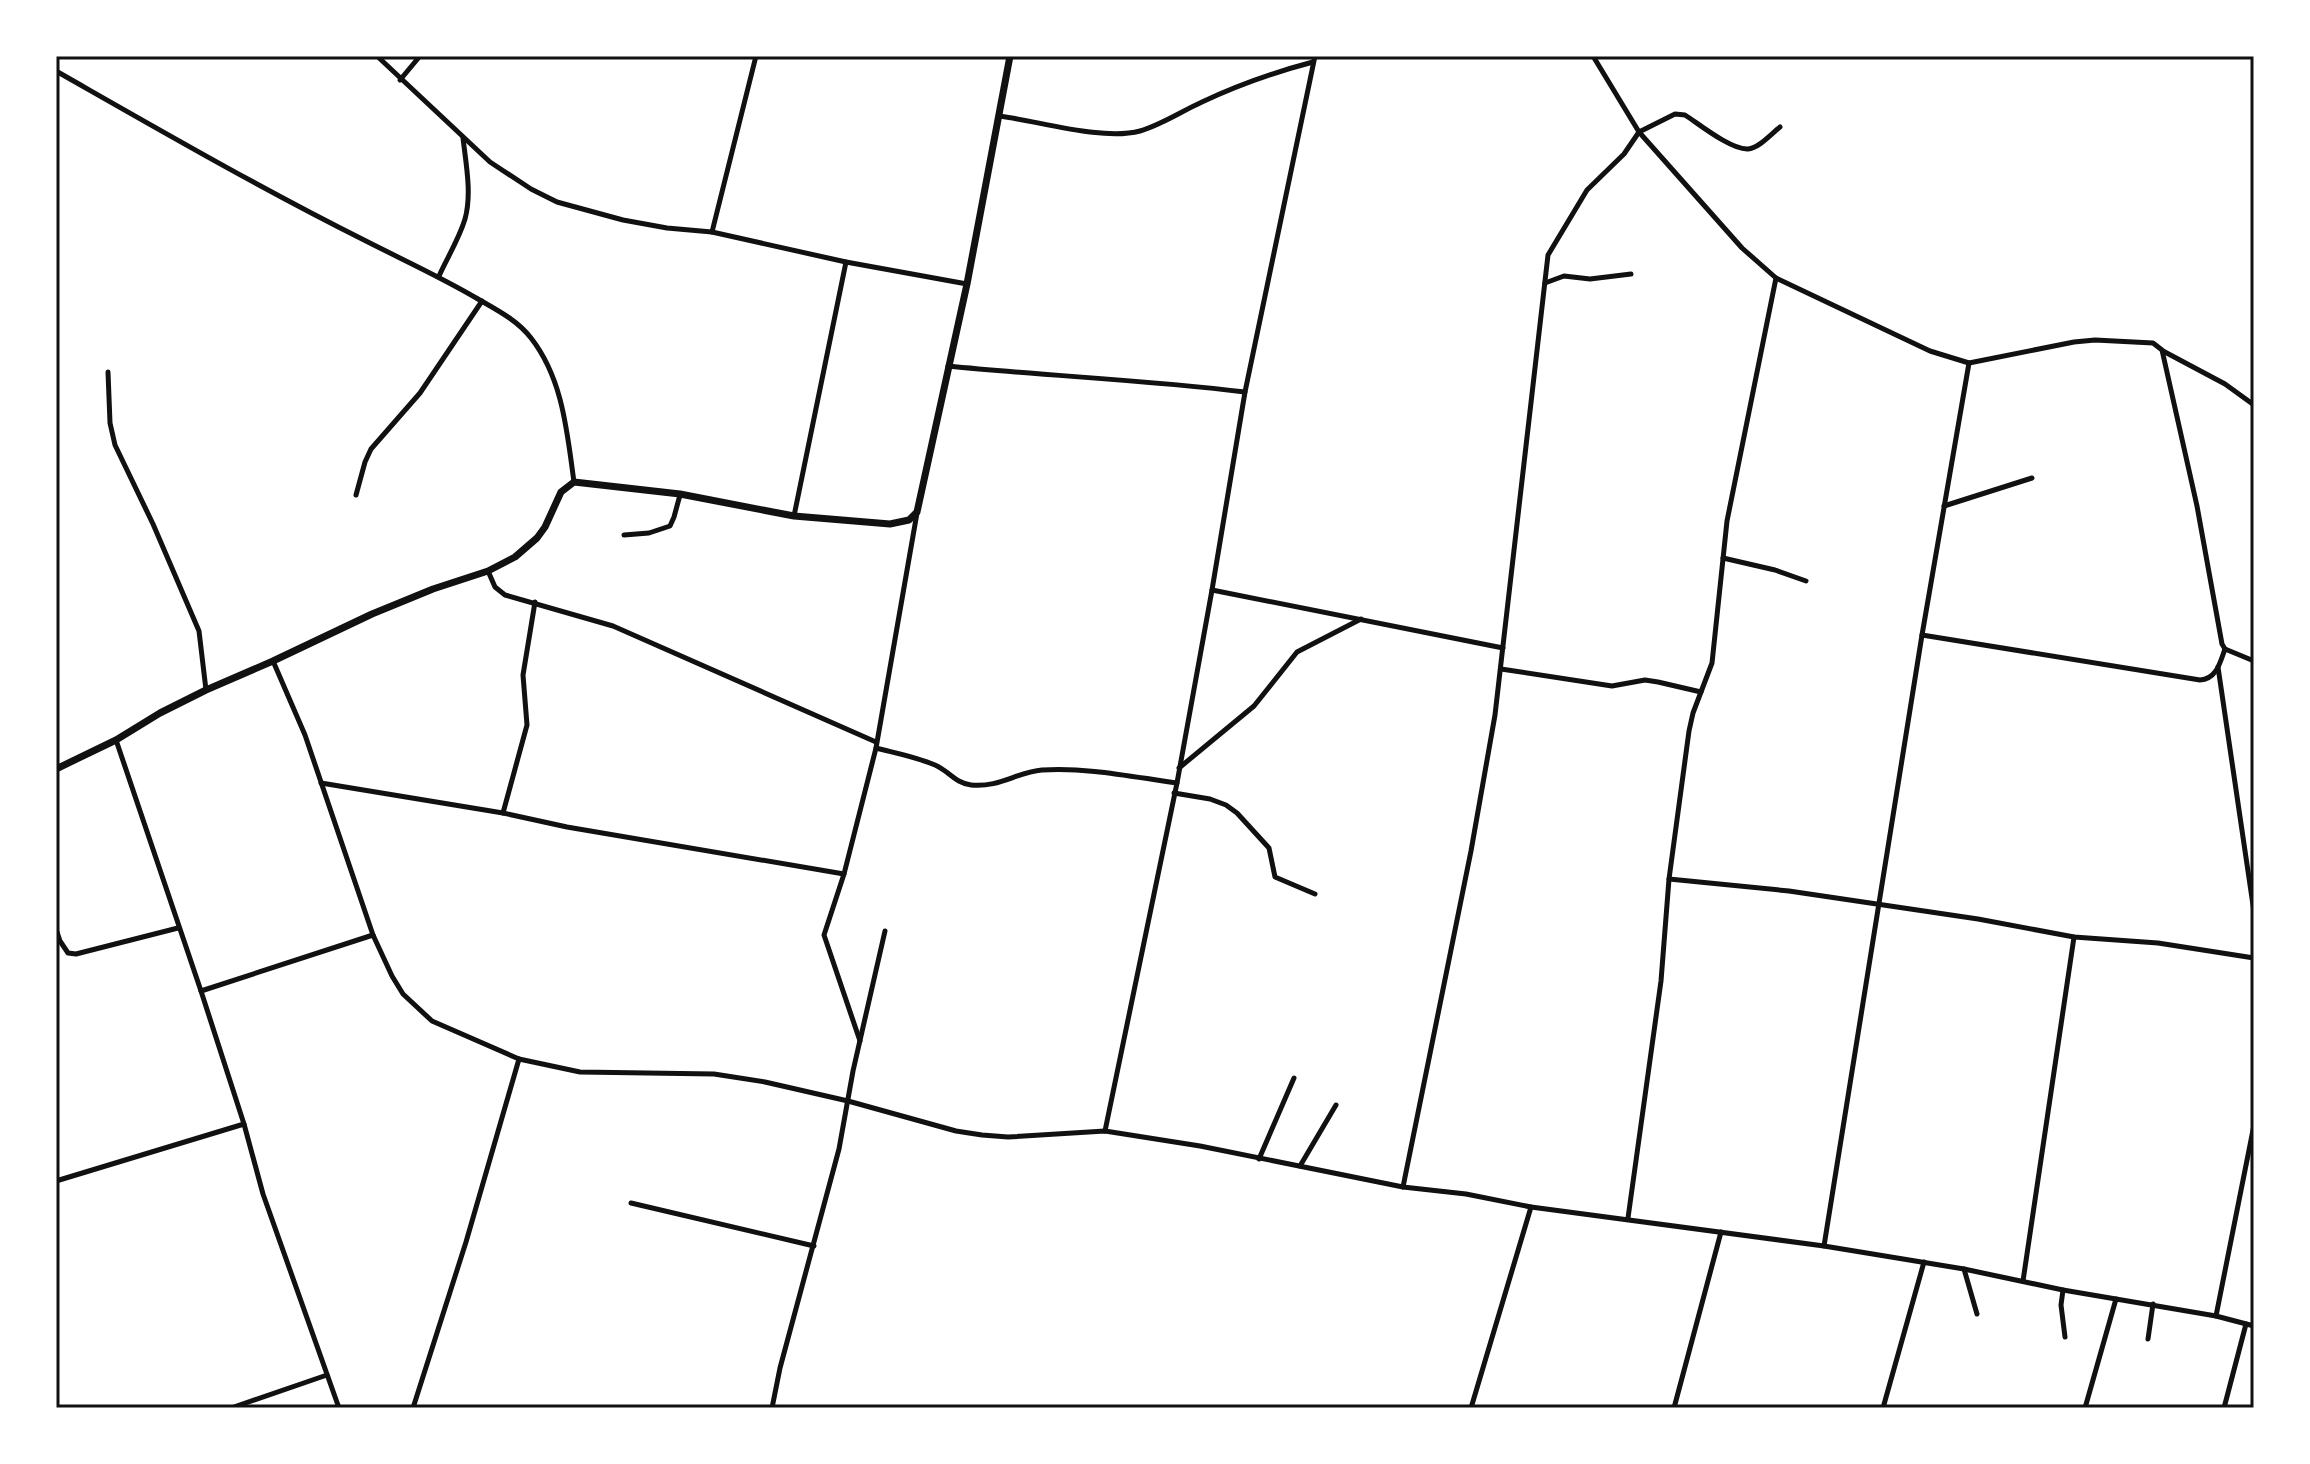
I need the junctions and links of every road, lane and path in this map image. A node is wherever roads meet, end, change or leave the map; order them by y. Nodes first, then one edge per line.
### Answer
1 (377, 56) edge
2 (420, 56) edge
3 (756, 56) edge
4 (1010, 56) edge
5 (1593, 56) edge
6 (1314, 59) edge
7 (56, 71) edge
8 (400, 80) junction
9 (998, 116) junction
10 (1780, 127) dead end
11 (1639, 132) junction
12 (463, 137) junction
13 (712, 232) junction
14 (846, 262) junction
15 (1631, 274) dead end
16 (439, 276) junction
17 (1776, 278) junction
18 (1544, 283) junction
19 (967, 284) junction
20 (482, 301) junction
21 (2162, 350) junction
22 (1969, 363) junction
23 (948, 366) junction
24 (108, 372) dead end
25 (1245, 392) junction
26 (2254, 405) edge
27 (2032, 478) dead end
28 (574, 482) junction
29 (680, 494) junction
30 (356, 495) dead end
31 (1944, 506) junction
32 (917, 512) junction
33 (794, 516) junction
34 (624, 535) dead end
35 (1723, 558) junction
36 (488, 571) junction
37 (1806, 581) dead end
38 (1212, 590) junction
39 (535, 602) junction
40 (1362, 618) junction
41 (1922, 635) junction
42 (1503, 648) junction
43 (2225, 649) junction
44 (273, 661) junction
45 (2254, 661) edge
46 (2218, 667) junction
47 (1501, 669) junction
48 (206, 690) junction
49 (1701, 692) junction
50 (116, 740) junction
51 (876, 745) junction
52 (1179, 768) junction
53 (56, 769) edge
54 (321, 783) junction
55 (1177, 783) junction
56 (1174, 793) junction
57 (503, 813) junction
58 (844, 874) junction
59 (1669, 879) junction
60 (1315, 894) dead end
61 (1878, 903) junction
62 (2254, 909) edge
63 (178, 928) junction
64 (56, 929) edge
65 (885, 931) dead end
66 (373, 935) junction
67 (2074, 937) junction
68 (2254, 958) edge
69 (201, 991) junction
70 (860, 1041) junction
71 (519, 1059) junction
72 (1294, 1078) dead end
73 (848, 1101) junction
74 (1336, 1105) dead end
75 (244, 1124) junction
76 (2254, 1125) edge
77 (1105, 1131) junction
78 (1259, 1159) junction
79 (1300, 1166) junction
80 (56, 1181) edge
81 (1403, 1187) junction
82 (631, 1203) dead end
83 (1531, 1207) junction
84 (1628, 1218) junction
85 (1721, 1232) junction
86 (814, 1246) junction
87 (1824, 1246) junction
88 (1924, 1262) junction
89 (1964, 1269) junction
90 (2023, 1281) junction
91 (2063, 1290) junction
92 (2116, 1299) junction
93 (2153, 1304) junction
94 (1977, 1314) dead end
95 (2216, 1316) junction
96 (2246, 1324) junction
97 (2254, 1326) edge
98 (2065, 1337) dead end
99 (2148, 1339) dead end
100 (327, 1375) junction
101 (231, 1408) edge
102 (339, 1408) edge
103 (413, 1408) edge
104 (772, 1408) edge
105 (1471, 1408) edge
106 (1674, 1408) edge
107 (1883, 1408) edge
108 (2085, 1408) edge
109 (2224, 1408) edge

1 - 8 street
2 - 8 street
3 - 13 street
4 - 9 street
5 - 11 street
6 - 9 street
6 - 25 street
7 - 16 street
8 - 12 street
9 - 19 street
10 - 11 street
11 - 17 street
11 - 18 street
12 - 13 street
12 - 16 street
13 - 14 street
14 - 19 street
14 - 33 street
15 - 18 street
16 - 20 street
17 - 22 street
17 - 35 street
18 - 42 street
19 - 23 street
20 - 28 street
20 - 30 street
21 - 22 street
21 - 26 street
21 - 43 street
22 - 31 street
23 - 25 street
23 - 32 street
24 - 48 street
25 - 38 street
27 - 31 street
28 - 29 street
28 - 36 street
29 - 33 street
29 - 34 street
31 - 41 street
32 - 33 street
32 - 51 street
35 - 37 street
35 - 49 street
36 - 39 street
36 - 44 street
38 - 40 street
38 - 52 street
39 - 51 street
39 - 57 street
40 - 42 street
40 - 52 street
41 - 46 street
41 - 61 street
42 - 47 street
43 - 45 street
43 - 46 street
44 - 48 street
44 - 54 street
46 - 62 street
47 - 49 street
47 - 81 street
48 - 50 street
49 - 59 street
50 - 53 street
50 - 63 street
51 - 55 street
51 - 58 street
52 - 55 street
54 - 57 street
54 - 66 street
55 - 56 street
56 - 60 street
56 - 77 street
57 - 58 street
58 - 70 street
59 - 61 street
59 - 84 street
61 - 67 street
61 - 87 street
63 - 64 street
63 - 69 street
65 - 70 street
66 - 69 street
66 - 71 street
67 - 68 street
67 - 90 street
69 - 75 street
70 - 73 street
71 - 73 street
71 - 103 street
72 - 78 street
73 - 77 street
73 - 86 street
74 - 79 street
75 - 80 street
75 - 100 street
76 - 95 street
77 - 78 street
78 - 79 street
79 - 81 street
81 - 83 street
82 - 86 street
83 - 84 street
83 - 105 street
84 - 85 street
85 - 87 street
85 - 106 street
86 - 104 street
87 - 88 street
88 - 89 street
88 - 107 street
89 - 90 street
89 - 94 street
90 - 91 street
91 - 92 street
91 - 98 street
92 - 93 street
92 - 108 street
93 - 95 street
93 - 99 street
95 - 96 street
96 - 97 street
96 - 109 street
100 - 101 street
100 - 102 street

